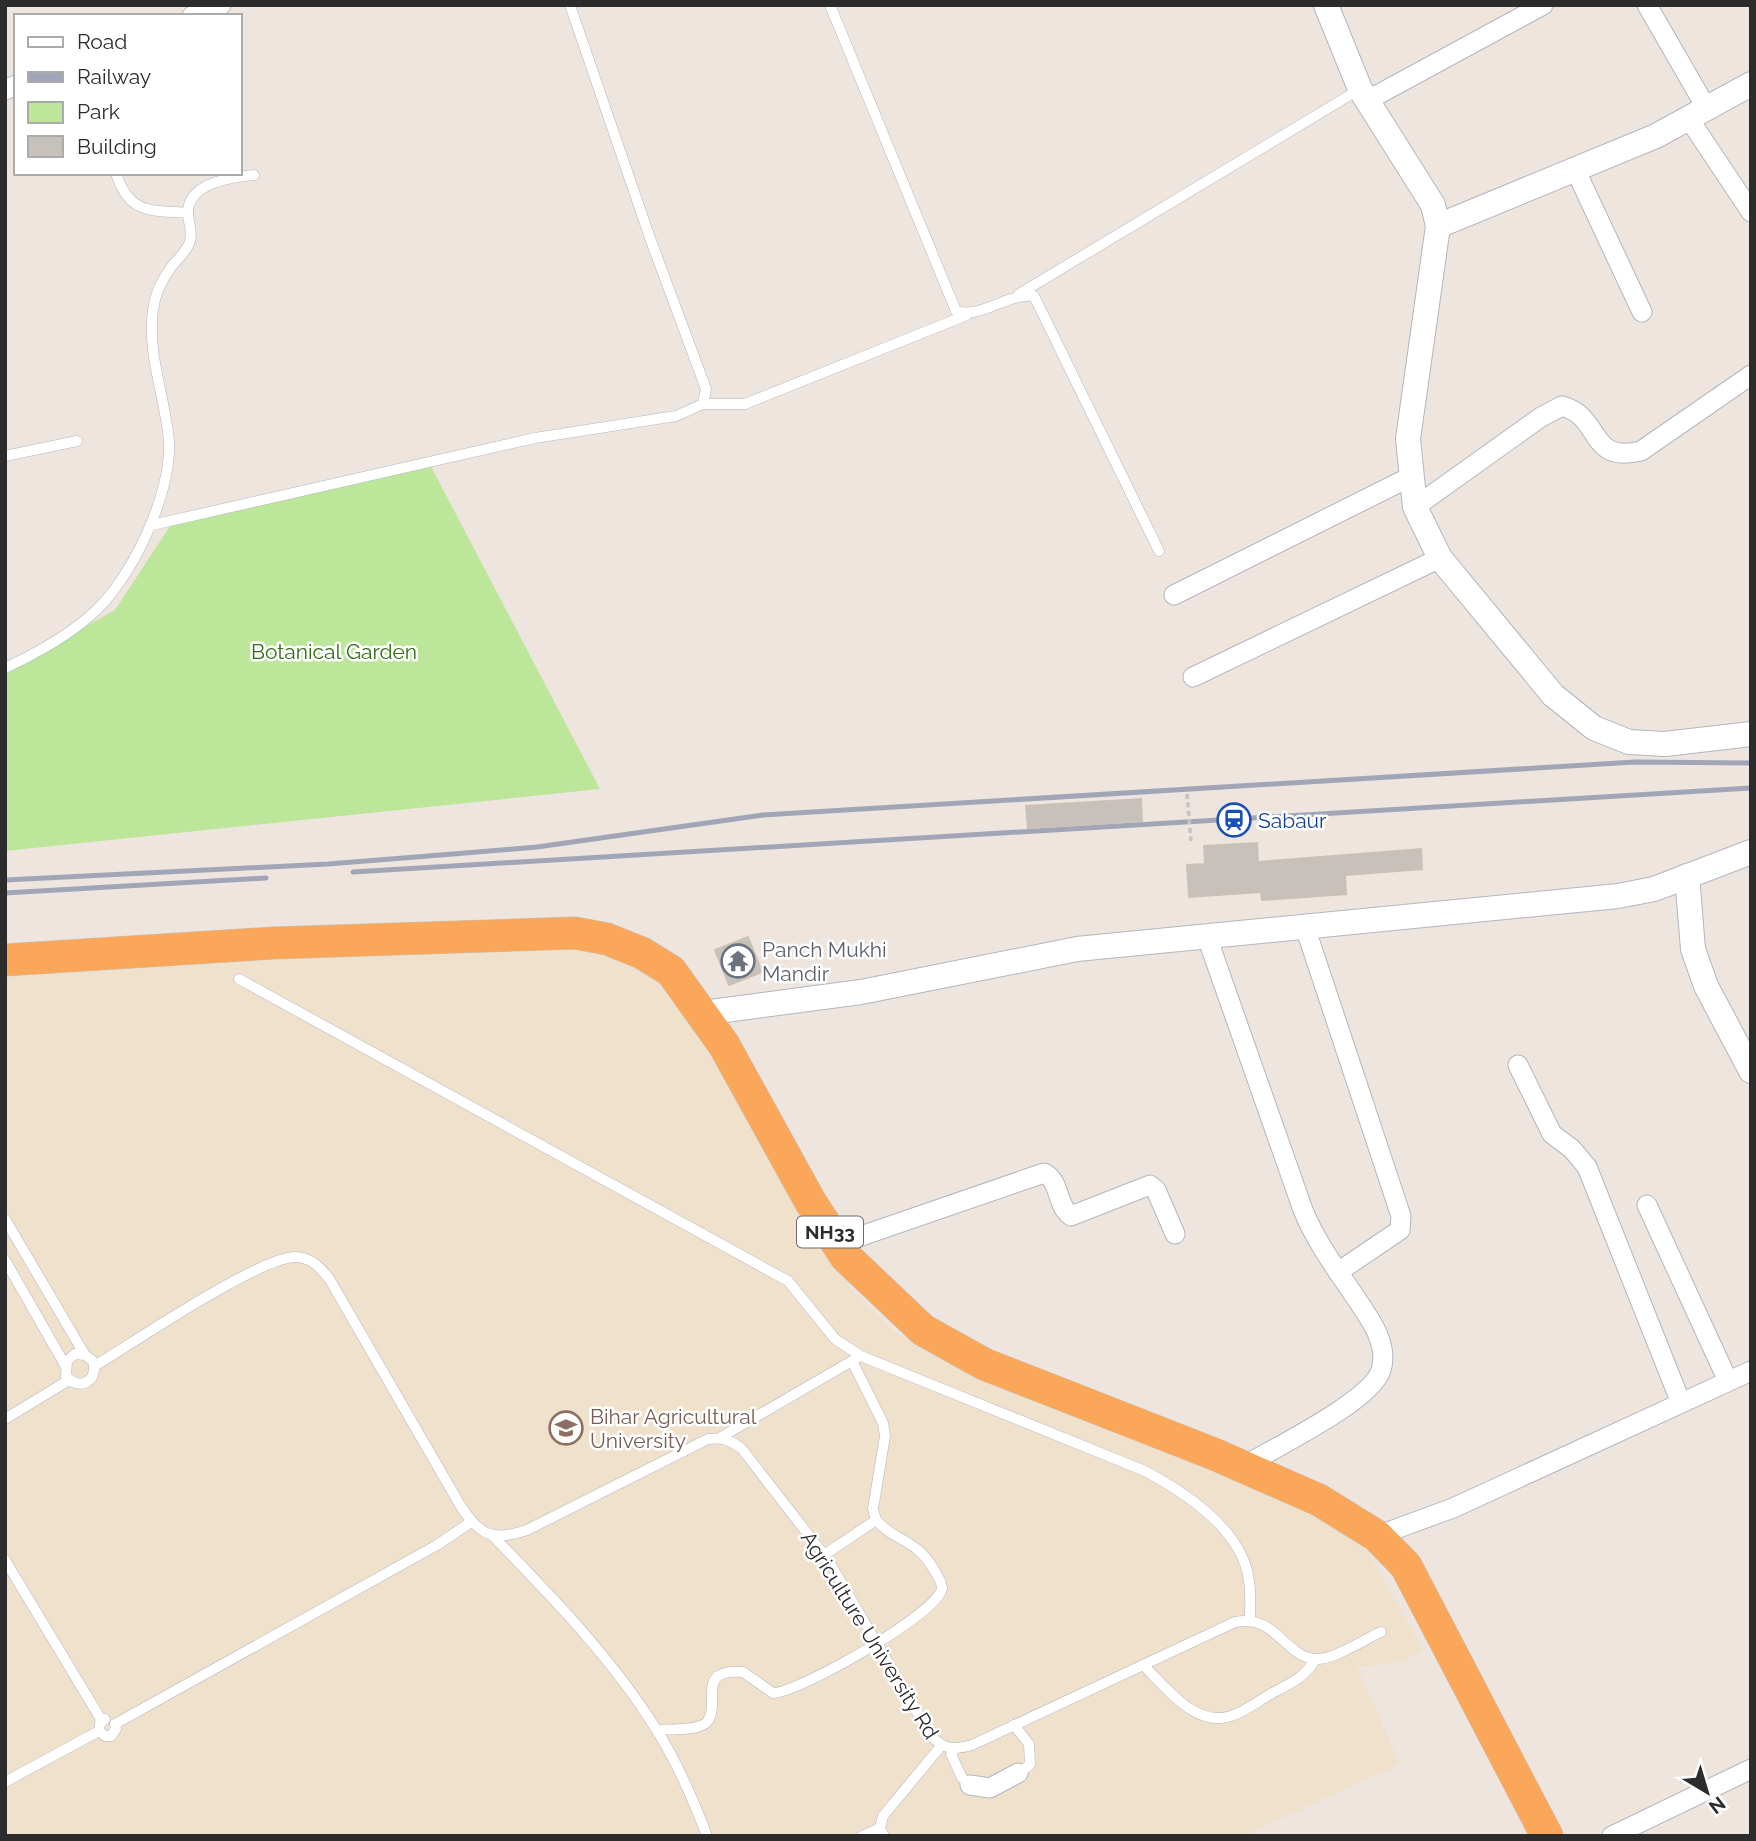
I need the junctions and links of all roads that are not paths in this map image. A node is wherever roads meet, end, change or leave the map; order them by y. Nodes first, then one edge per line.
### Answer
1 (221, 5) edge
2 (570, 5) edge
3 (830, 5) edge
4 (1326, 5) edge
5 (1543, 5) edge
6 (1647, 5) edge
7 (197, 14) edge
8 (1751, 84) edge
9 (1364, 95) junction
10 (1698, 114) junction
11 (1575, 169) junction
12 (117, 175) edge
13 (254, 175) dead end
14 (1751, 212) edge
15 (188, 213) junction
16 (1438, 226) junction
17 (1015, 297) junction
18 (1642, 312) dead end
19 (967, 315) junction
20 (1751, 375) edge
21 (703, 404) junction
22 (77, 440) dead end
23 (5, 456) edge
24 (1410, 477) junction
25 (1415, 507) junction
26 (152, 525) junction
27 (1159, 551) dead end
28 (1440, 558) junction
29 (1174, 595) dead end
30 (5, 668) edge
31 (1193, 677) dead end
32 (1751, 734) edge
33 (1751, 852) edge
34 (1687, 876) junction
35 (1305, 927) junction
36 (1207, 937) junction
37 (5, 960) edge
38 (239, 979) dead end
39 (703, 1013) junction
40 (1518, 1065) dead end
41 (1751, 1071) edge
42 (1647, 1205) dead end
43 (5, 1219) edge
44 (1175, 1234) dead end
45 (838, 1244) junction
46 (5, 1261) edge
47 (1338, 1272) junction
48 (85, 1354) junction
49 (856, 1358) junction
50 (65, 1366) junction
51 (95, 1366) junction
52 (1751, 1371) edge
53 (69, 1380) junction
54 (1728, 1381) junction
55 (1681, 1404) junction
56 (5, 1419) edge
57 (721, 1437) junction
58 (1242, 1466) junction
59 (876, 1520) junction
60 (471, 1522) junction
61 (493, 1536) junction
62 (1377, 1536) junction
63 (824, 1555) junction
64 (5, 1560) edge
65 (1250, 1619) junction
66 (1381, 1632) dead end
67 (877, 1643) junction
68 (1315, 1659) junction
69 (1143, 1665) junction
70 (115, 1724) junction
71 (1014, 1725) junction
72 (101, 1726) junction
73 (657, 1730) junction
74 (941, 1746) junction
75 (954, 1750) junction
76 (1751, 1769) edge
77 (1018, 1773) joint
78 (5, 1782) edge
79 (970, 1785) joint
80 (882, 1832) edge
81 (707, 1836) edge
82 (862, 1836) edge
83 (1547, 1836) edge
84 (1612, 1836) edge

1 - 7 street
2 - 21 lane
3 - 19 lane
4 - 9 street
5 - 9 street
6 - 10 street
8 - 10 street
9 - 16 street
9 - 17 lane
10 - 11 street
10 - 14 street
11 - 16 street
11 - 18 street
12 - 15 lane
13 - 15 lane
15 - 26 lane
16 - 24 street
17 - 19 lane
17 - 27 lane
19 - 21 lane
20 - 25 street
21 - 26 lane
22 - 23 lane
24 - 25 street
24 - 29 street
25 - 28 street
26 - 30 lane
28 - 31 street
28 - 32 street
33 - 34 street
34 - 35 street
34 - 41 street
35 - 36 street
35 - 47 street
36 - 39 street
36 - 47 street
37 - 39 highway, NH33
38 - 49 lane
39 - 45 highway, NH33
40 - 55 street
42 - 54 street
43 - 48 lane
44 - 45 street
45 - 58 highway, NH33
46 - 50 lane
47 - 58 street
48 - 50 lane
48 - 51 lane
49 - 57 lane
49 - 59 lane
49 - 65 lane
50 - 53 lane
51 - 53 lane
51 - 60 lane
52 - 54 street
53 - 56 lane
54 - 55 street
55 - 62 street
57 - 61 lane
57 - 63 lane, Agriculture University Rd
58 - 62 highway, NH33
59 - 63 lane
59 - 67 lane
60 - 61 lane
60 - 70 lane
61 - 73 lane
62 - 83 highway, NH33
63 - 67 lane, Agriculture University Rd
64 - 72 lane
65 - 68 lane
65 - 69 lane, Agriculture University Rd
66 - 68 lane
67 - 73 lane
67 - 74 lane, Agriculture University Rd
68 - 69 lane
69 - 71 lane, Agriculture University Rd
70 - 72 lane
70 - 72 lane
71 - 75 lane, Agriculture University Rd
71 - 77 lane
72 - 78 lane
73 - 81 lane
74 - 75 lane, Agriculture University Rd
74 - 80 lane
75 - 79 lane
76 - 84 street
77 - 79 street
80 - 82 lane

